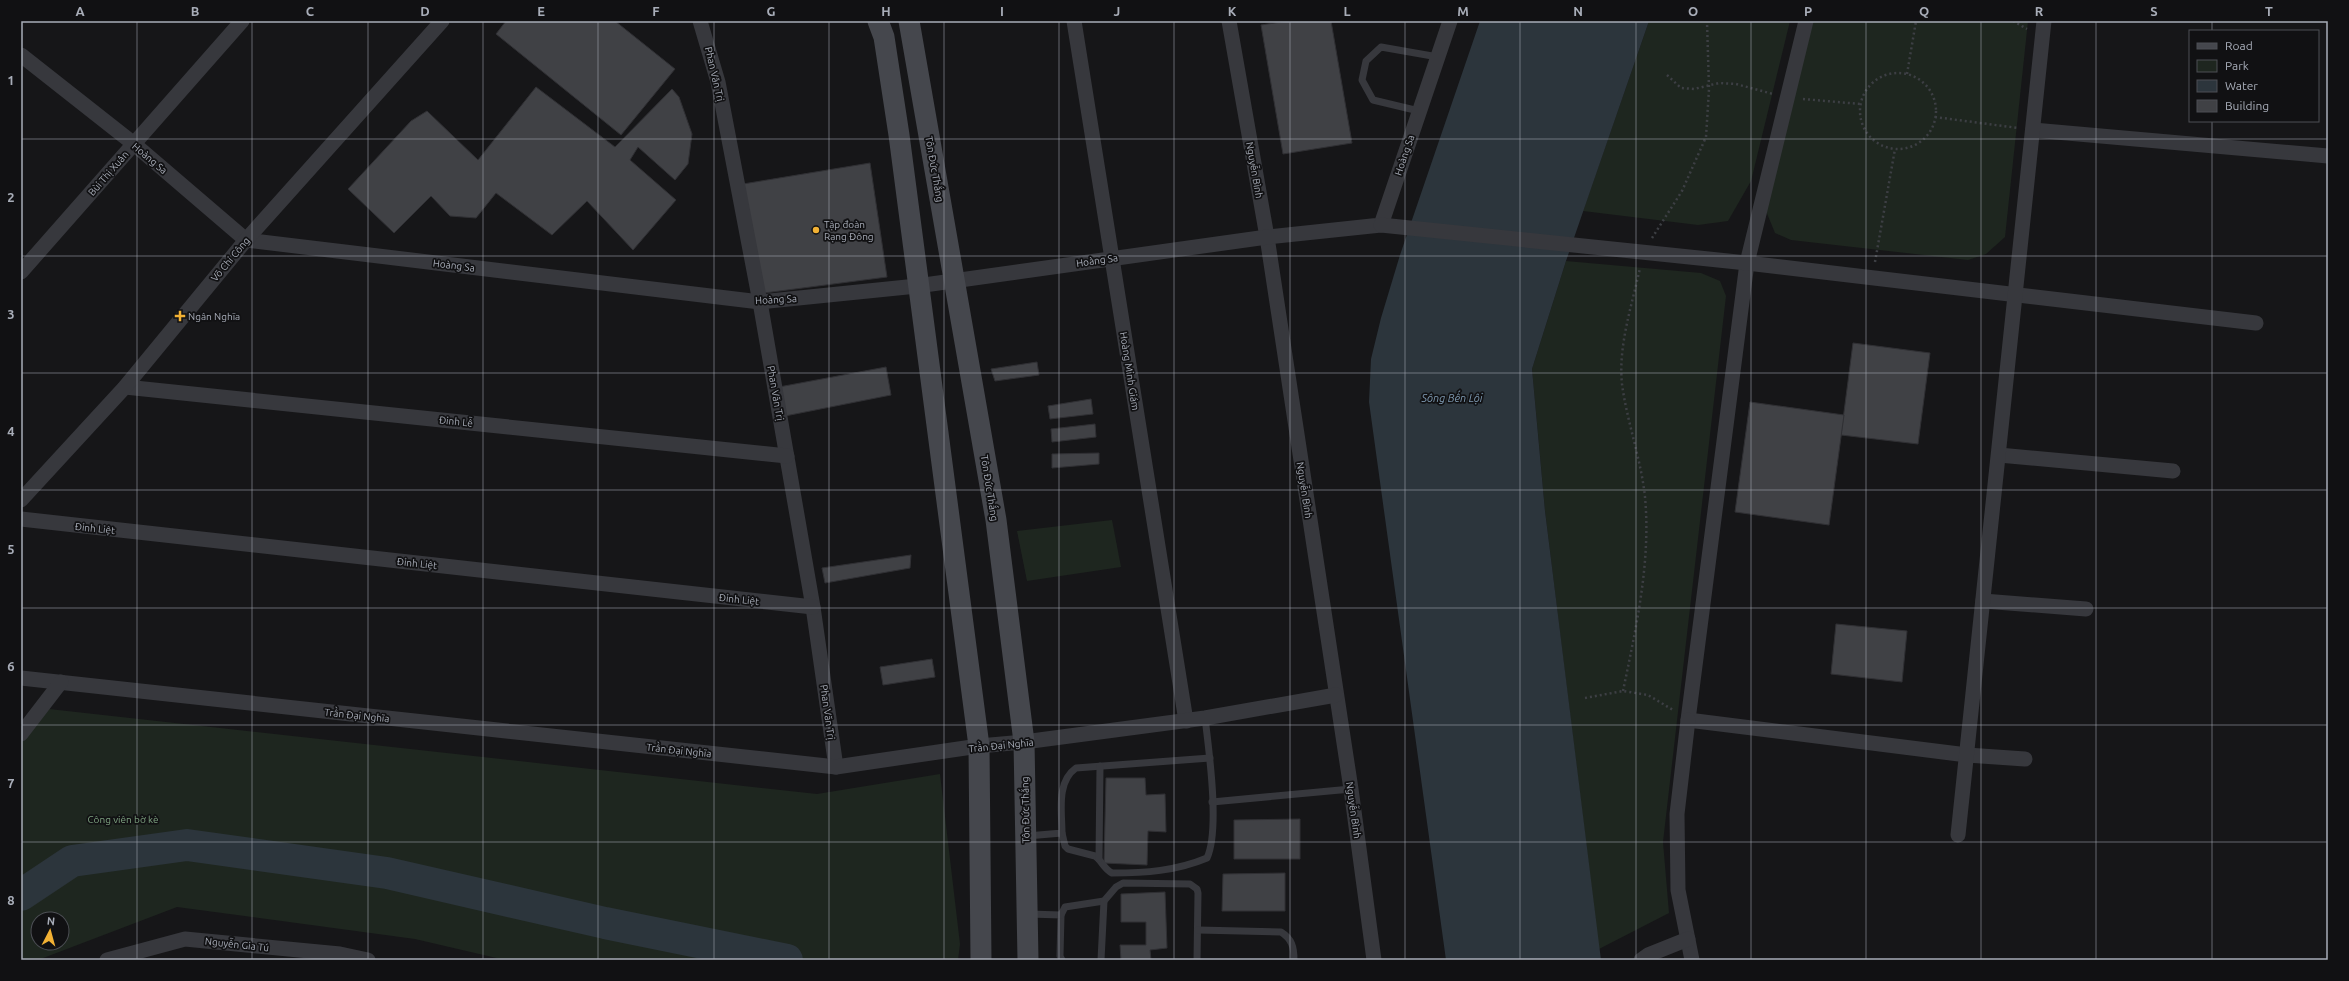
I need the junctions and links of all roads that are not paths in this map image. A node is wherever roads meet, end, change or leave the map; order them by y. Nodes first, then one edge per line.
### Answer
1 (242, 21) edge
2 (442, 21) edge
3 (700, 21) edge
4 (878, 21) edge
5 (909, 21) edge
6 (1074, 21) edge
7 (1229, 21) edge
8 (1450, 21) edge
9 (1806, 21) edge
10 (2044, 21) edge
11 (21, 55) edge
12 (1438, 57) junction
13 (1419, 111) junction
14 (2033, 130) junction
15 (134, 144) junction
16 (2328, 156) edge
17 (1381, 225) junction
18 (1267, 237) junction
19 (246, 240) junction
20 (1112, 258) junction
21 (1747, 263) junction
22 (21, 272) edge
23 (956, 281) junction
24 (917, 286) junction
25 (2016, 295) junction
26 (760, 302) junction
27 (2256, 323) dead end
28 (125, 386) junction
29 (1999, 455) junction
30 (787, 456) junction
31 (2173, 471) dead end
32 (21, 500) edge
33 (21, 520) edge
34 (1983, 601) junction
35 (813, 607) junction
36 (2086, 609) dead end
37 (21, 678) edge
38 (61, 682) junction
39 (1336, 696) junction
40 (1206, 718) junction
41 (1688, 720) junction
42 (1186, 721) junction
43 (21, 734) edge
44 (1024, 742) junction
45 (979, 746) junction
46 (1967, 755) junction
47 (1210, 758) junction
48 (2025, 759) dead end
49 (1100, 766) junction
50 (836, 768) junction
51 (1352, 789) junction
52 (1212, 802) junction
53 (1062, 833) junction
54 (1958, 835) dead end
55 (1025, 836) junction
56 (1099, 859) junction
57 (1104, 901) junction
58 (1027, 914) junction
59 (1062, 915) junction
60 (1198, 930) junction
61 (1688, 939) junction
62 (981, 955) edge
63 (1028, 958) edge
64 (107, 960) edge
65 (368, 960) edge
66 (1062, 960) edge
67 (1101, 960) edge
68 (1197, 960) edge
69 (1294, 960) edge
70 (1374, 960) edge
71 (1642, 960) edge
72 (1692, 960) edge

1 - 15 street, Bùi Thị Xuân
2 - 19 street, Võ Chí Công
3 - 26 street, Phan Văn Trị
4 - 24 main road
5 - 23 main road, Tôn Đức Thắng
6 - 20 street, Hoàng Minh Giám
7 - 18 street, Nguyễn Bình
8 - 12 street, Hoàng Sa
9 - 21 street
10 - 14 street
11 - 15 street, Hoàng Sa
12 - 13 street, Hoàng Sa
12 - 13 lane
13 - 17 street, Hoàng Sa
14 - 16 street
14 - 25 street
15 - 19 street, Hoàng Sa
15 - 22 street, Bùi Thị Xuân
17 - 18 street, Hoàng Sa
17 - 21 street
18 - 20 street, Hoàng Sa
18 - 39 street, Nguyễn Bình
19 - 26 street, Hoàng Sa
19 - 28 street, Võ Chí Công
20 - 23 street, Hoàng Sa
20 - 42 street, Hoàng Minh Giám
21 - 25 street
21 - 41 street
23 - 24 street, Hoàng Sa
23 - 44 main road, Tôn Đức Thắng
24 - 26 street, Hoàng Sa
24 - 45 main road
25 - 27 street
25 - 29 street
26 - 30 street, Phan Văn Trị
28 - 30 street, Đinh Lễ
28 - 32 street, Võ Chí Công
29 - 31 street
29 - 34 street
30 - 35 street, Phan Văn Trị
33 - 35 street, Đinh Liệt
34 - 36 street
34 - 46 street
35 - 50 street, Phan Văn Trị
37 - 38 street, Trần Đại Nghĩa
38 - 43 street
38 - 50 street, Trần Đại Nghĩa
39 - 40 street, Trần Đại Nghĩa
39 - 51 street, Nguyễn Bình
40 - 42 street, Trần Đại Nghĩa
40 - 47 lane
41 - 46 street
41 - 61 street
42 - 44 street, Trần Đại Nghĩa
44 - 45 street, Trần Đại Nghĩa
44 - 55 main road, Tôn Đức Thắng
45 - 50 street, Trần Đại Nghĩa
45 - 62 main road
46 - 48 street
46 - 54 street
47 - 49 lane
47 - 52 lane
49 - 53 lane
49 - 56 lane
51 - 52 lane
51 - 70 street, Nguyễn Bình
52 - 56 lane
53 - 55 lane
53 - 56 lane
55 - 58 main road, Tôn Đức Thắng
57 - 59 lane
57 - 60 lane
57 - 67 lane
58 - 59 lane
58 - 63 main road, Tôn Đức Thắng
59 - 66 lane
60 - 68 lane
60 - 69 lane
61 - 71 street
61 - 72 street
64 - 65 street, Nguyễn Gia Tú

